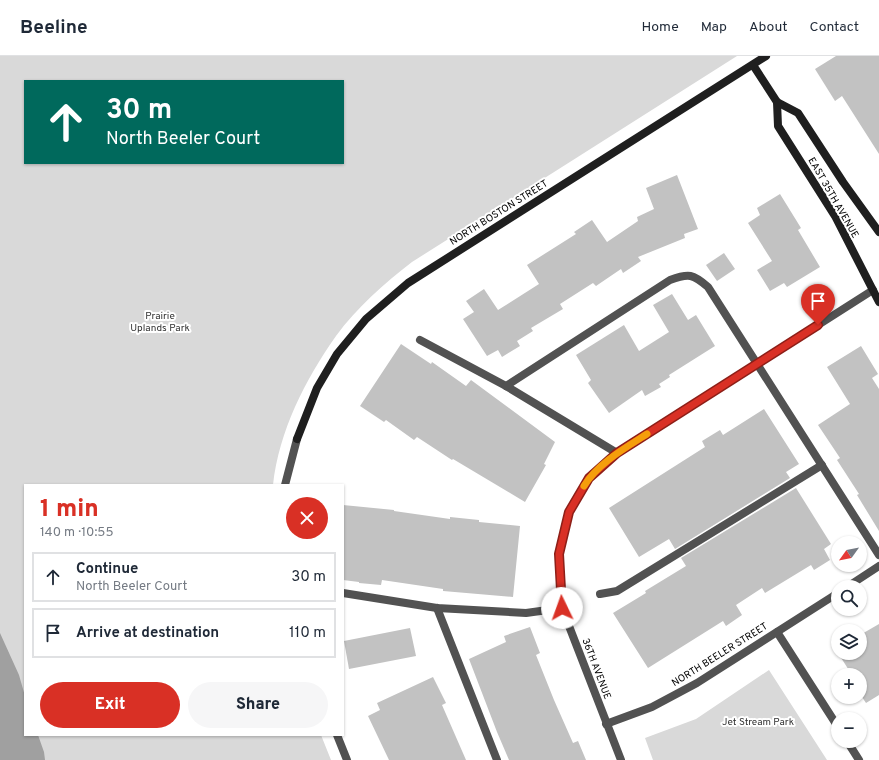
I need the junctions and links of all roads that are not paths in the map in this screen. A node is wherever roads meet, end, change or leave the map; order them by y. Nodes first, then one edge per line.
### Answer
1 (766, 56) edge
2 (753, 65) junction
3 (777, 102) junction
4 (879, 232) edge
5 (872, 290) junction
6 (879, 302) edge
7 (420, 340) dead end
8 (758, 364) junction
9 (506, 386) junction
10 (617, 453) junction
11 (822, 465) junction
12 (285, 484) edge
13 (879, 555) edge
14 (879, 566) edge
15 (858, 580) edge
16 (344, 593) edge
17 (600, 594) dead end
18 (831, 597) edge
19 (437, 608) junction
20 (562, 608) junction
21 (777, 632) junction
22 (831, 716) edge
23 (606, 724) junction
24 (337, 736) edge
25 (851, 748) edge
26 (347, 760) edge
27 (497, 760) edge
28 (621, 760) edge
29 (859, 760) edge

1 - 2 street, NORTH BOSTON STREET
2 - 3 street, EAST 35TH AVENUE
2 - 12 street, NORTH BOSTON STREET
3 - 4 street, EAST 35TH AVENUE
3 - 5 street, EAST 35TH AVENUE
5 - 6 street, EAST 35TH AVENUE
5 - 8 street, 36TH AVENUE
7 - 9 street
8 - 9 street
8 - 10 street, 36TH AVENUE
8 - 11 street
9 - 10 street
10 - 20 street, 36TH AVENUE
11 - 13 street
11 - 17 street
14 - 15 street
16 - 19 street
18 - 21 street, NORTH BEELER STREET
19 - 20 street
19 - 27 street
20 - 23 street, 36TH AVENUE
21 - 22 street
21 - 23 street, NORTH BEELER STREET
23 - 28 street, 36TH AVENUE
24 - 26 street
25 - 29 street

